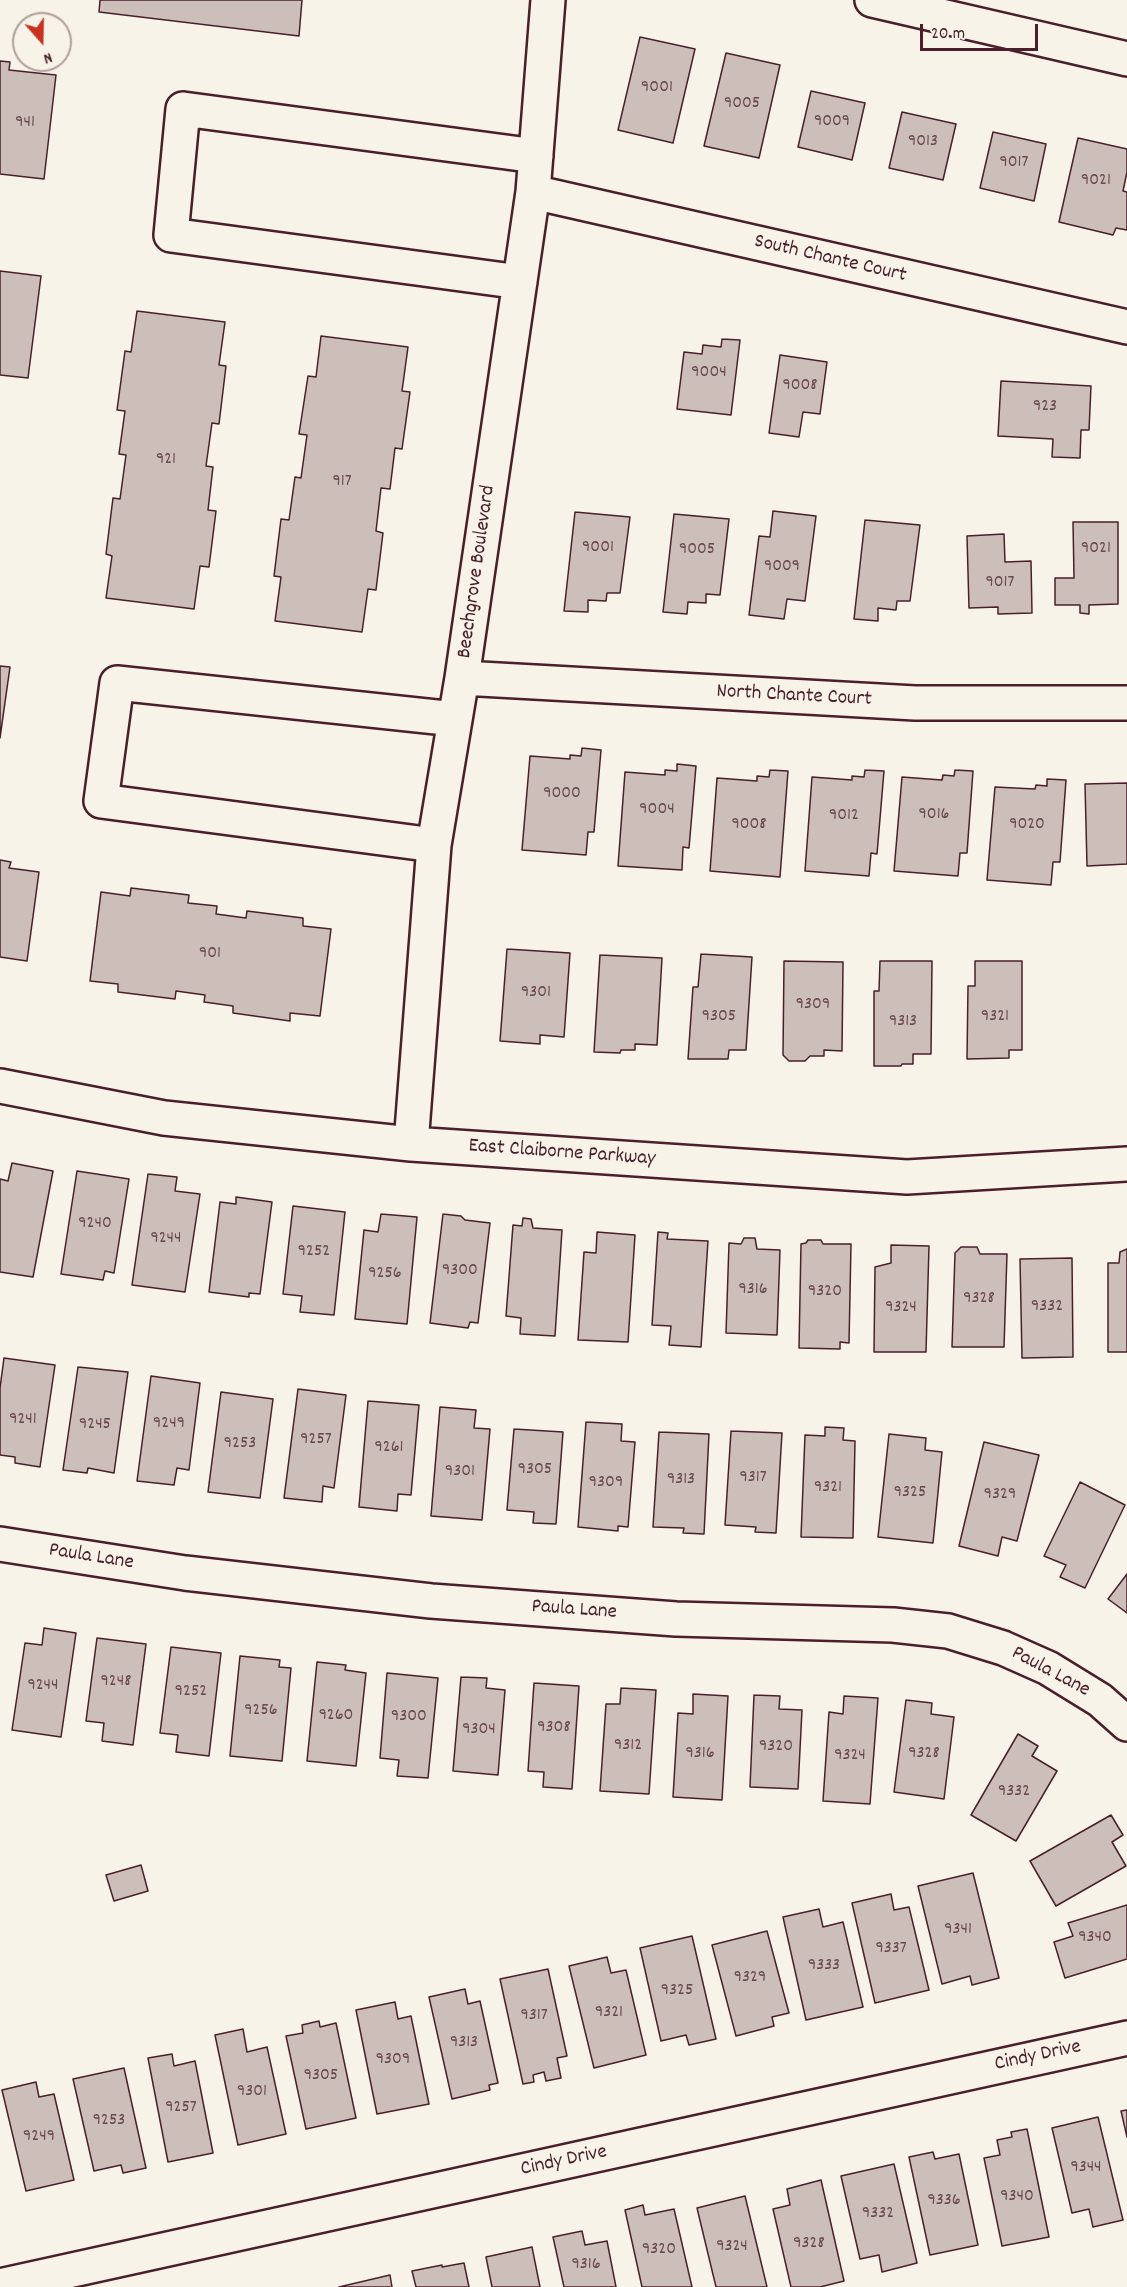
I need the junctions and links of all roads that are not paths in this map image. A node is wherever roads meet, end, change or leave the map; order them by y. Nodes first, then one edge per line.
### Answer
1 (548, 0) edge
2 (872, 0) edge
3 (1127, 59) edge
4 (536, 156) junction
5 (533, 192) junction
6 (520, 282) junction
7 (1127, 327) edge
8 (462, 678) junction
9 (1127, 703) edge
10 (455, 719) junction
11 (434, 845) junction
12 (0, 1086) edge
13 (411, 1144) junction
14 (1127, 1164) edge
15 (0, 1544) edge
16 (1127, 1724) edge
17 (1127, 2038) edge
18 (0, 2286) edge

1 - 4 street, Beechgrove Boulevard
2 - 3 street
4 - 5 street, Beechgrove Boulevard
4 - 6 street
5 - 6 street, Beechgrove Boulevard
5 - 7 street, South Chante Court
6 - 8 street, Beechgrove Boulevard
8 - 9 street, North Chante Court
8 - 10 street, Beechgrove Boulevard
10 - 11 street, Beechgrove Boulevard
10 - 11 street
11 - 13 street, Beechgrove Boulevard
12 - 13 street, East Claiborne Parkway
13 - 14 street, East Claiborne Parkway
15 - 16 street, Paula Lane
17 - 18 street, Cindy Drive

